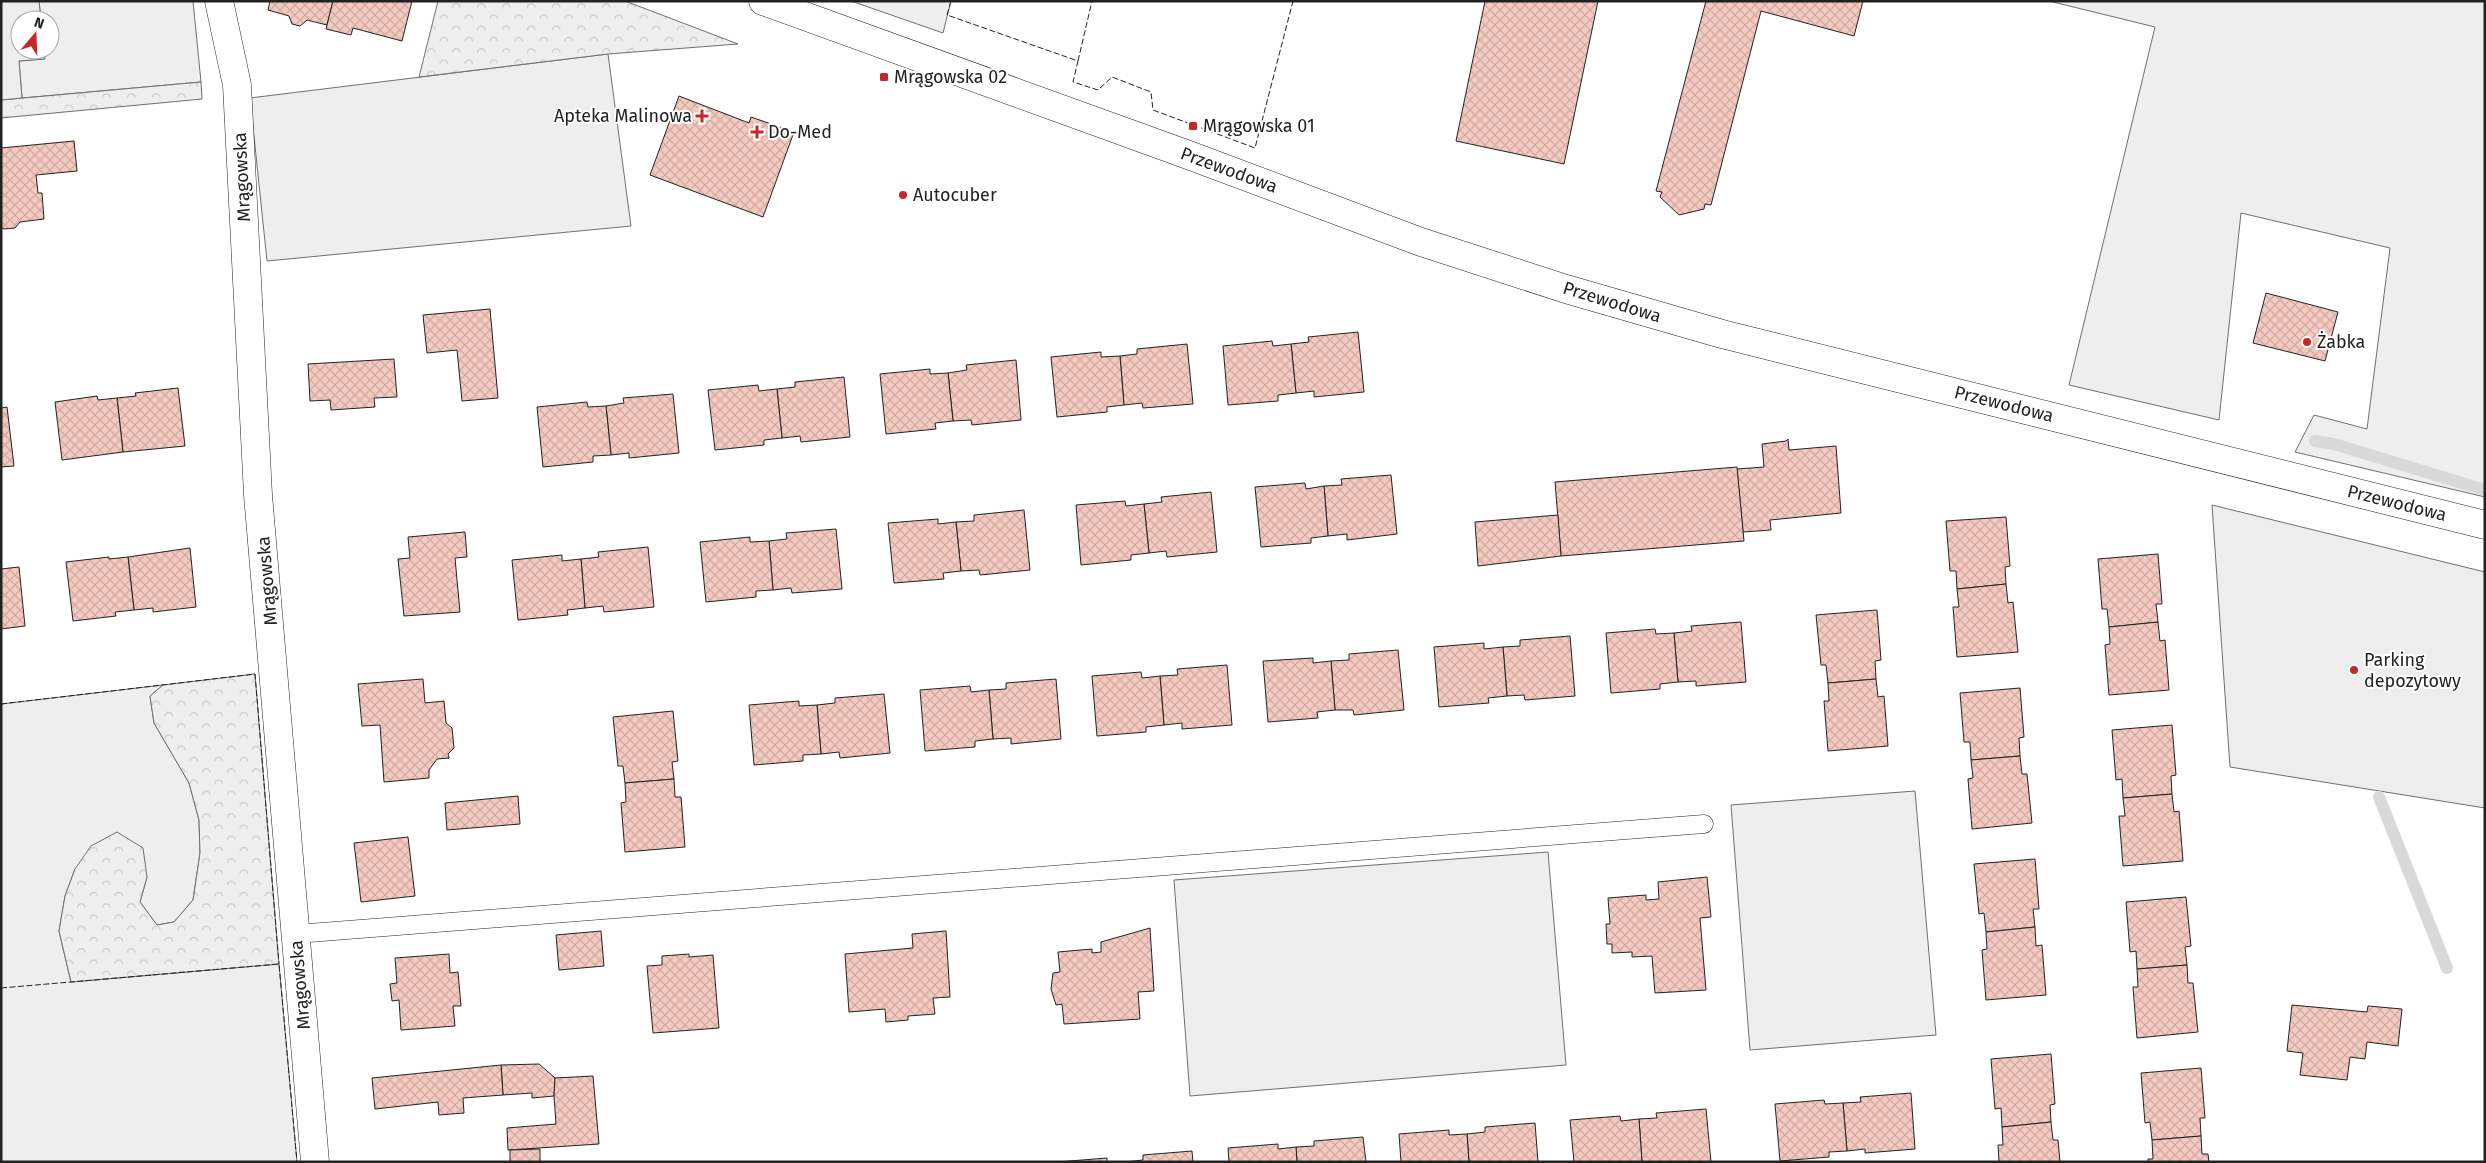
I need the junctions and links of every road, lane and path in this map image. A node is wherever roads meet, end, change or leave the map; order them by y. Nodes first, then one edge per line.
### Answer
1 (219, 1) edge
2 (763, 1) edge
3 (2485, 525) edge
4 (1704, 824) dead end
5 (296, 934) junction
6 (315, 1162) edge

1 - 5 street, Mrągowska
2 - 3 street, Przewodowa
4 - 5 lane
5 - 6 street, Mrągowska

